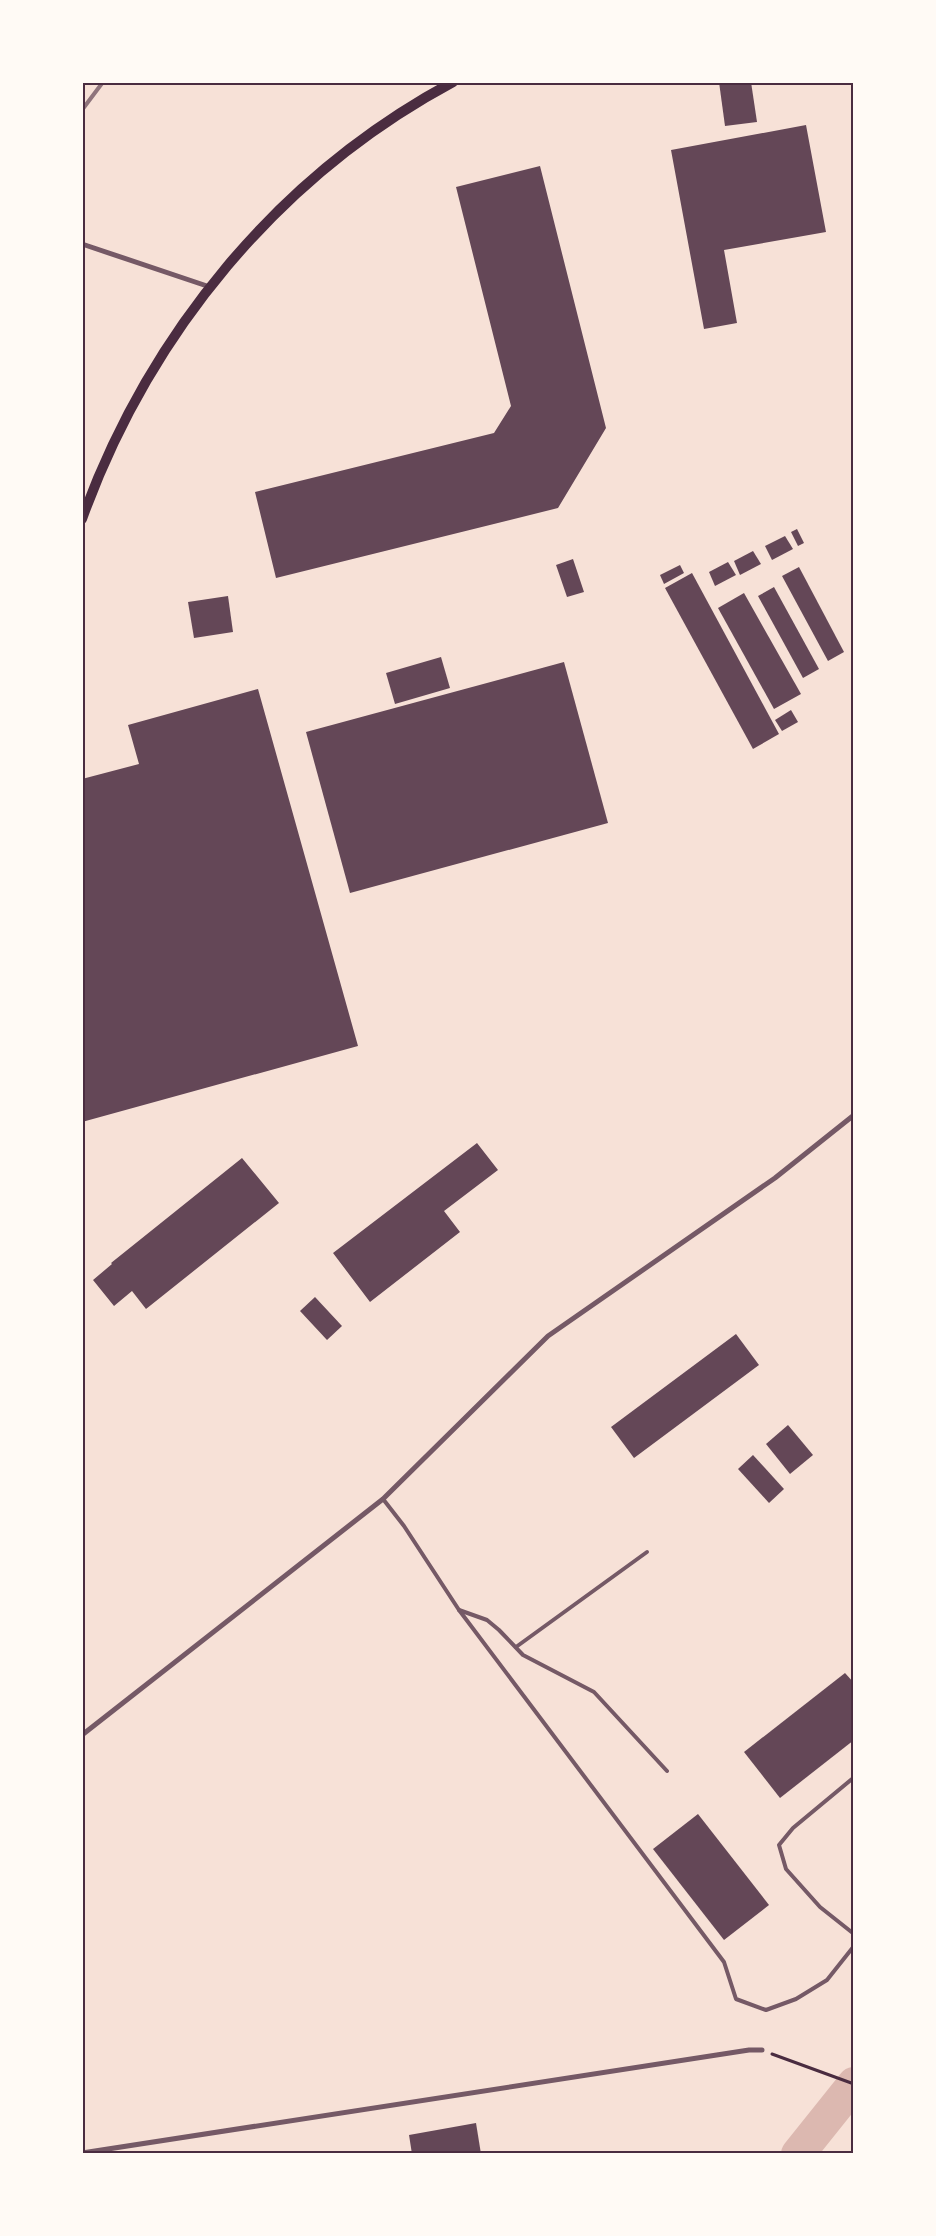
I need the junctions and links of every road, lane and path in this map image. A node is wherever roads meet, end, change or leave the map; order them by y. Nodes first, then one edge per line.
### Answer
1 (453, 82) edge
2 (82, 244) edge
3 (210, 287) junction
4 (82, 519) edge
5 (854, 1116) edge
6 (383, 1499) junction
7 (647, 1552) dead end
8 (458, 1610) junction
9 (516, 1647) junction
10 (82, 1735) edge
11 (667, 1771) dead end
12 (852, 1779) dead end
13 (854, 1934) edge
14 (854, 1946) edge
15 (762, 2050) joint
16 (854, 2084) edge
17 (82, 2153) edge

1 - 3 main road
2 - 3 street
3 - 4 main road
5 - 6 street
6 - 8 lane
6 - 10 street
7 - 9 lane
8 - 9 lane
8 - 14 lane
9 - 11 lane
12 - 13 lane
15 - 16 path
15 - 17 street

